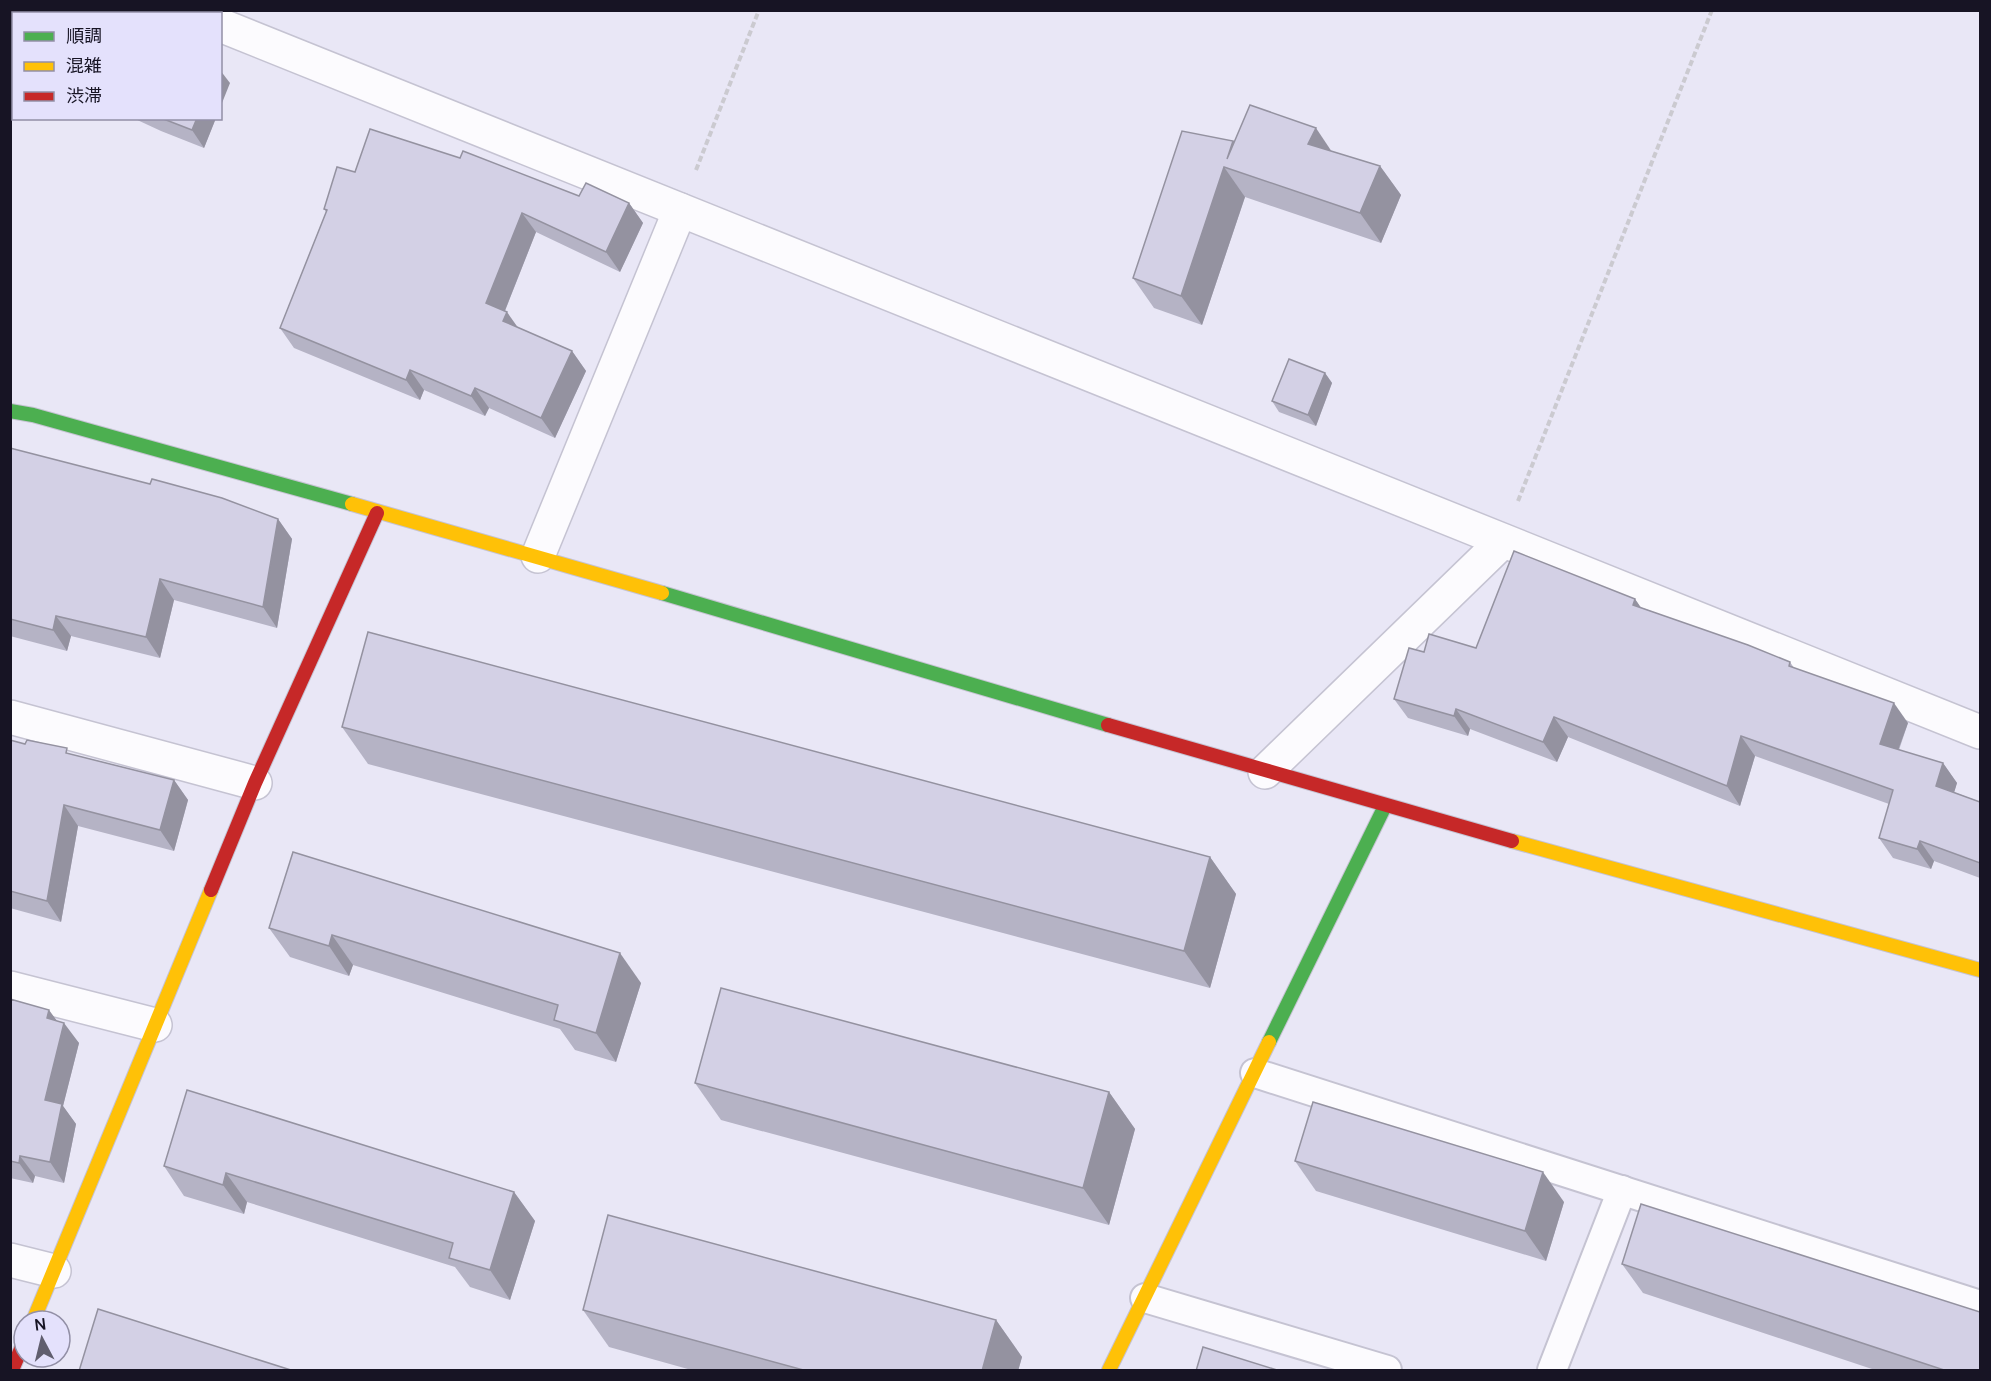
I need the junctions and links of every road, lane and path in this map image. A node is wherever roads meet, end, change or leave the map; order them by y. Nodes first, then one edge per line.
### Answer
1 (759, 10) edge
2 (1712, 10) edge
3 (222, 26) edge
4 (680, 210) junction
5 (10, 411) edge
6 (377, 513) junction
7 (1503, 541) junction
8 (538, 556) junction
9 (10, 717) edge
10 (1980, 732) edge
11 (1265, 772) junction
12 (255, 783) junction
13 (1385, 806) junction
14 (1980, 970) edge
15 (10, 988) edge
16 (155, 1025) junction
17 (1255, 1073) junction
18 (1622, 1190) junction
19 (10, 1260) edge
20 (54, 1271) junction
21 (1144, 1298) junction
22 (1980, 1305) edge
23 (38, 1309) edge
24 (1109, 1371) edge
25 (1388, 1371) edge
26 (1552, 1371) edge

1 - 4 path
2 - 7 path
3 - 4 street
4 - 7 street
4 - 8 street
5 - 6 street
6 - 8 street
6 - 12 street
7 - 10 street
7 - 11 street
8 - 11 street
9 - 12 street
11 - 13 street
12 - 16 street
13 - 14 street
13 - 17 street
15 - 16 street
16 - 20 street
17 - 18 lane
17 - 21 street
18 - 22 lane
18 - 26 lane
19 - 20 street
20 - 23 street
21 - 24 street
21 - 25 lane

